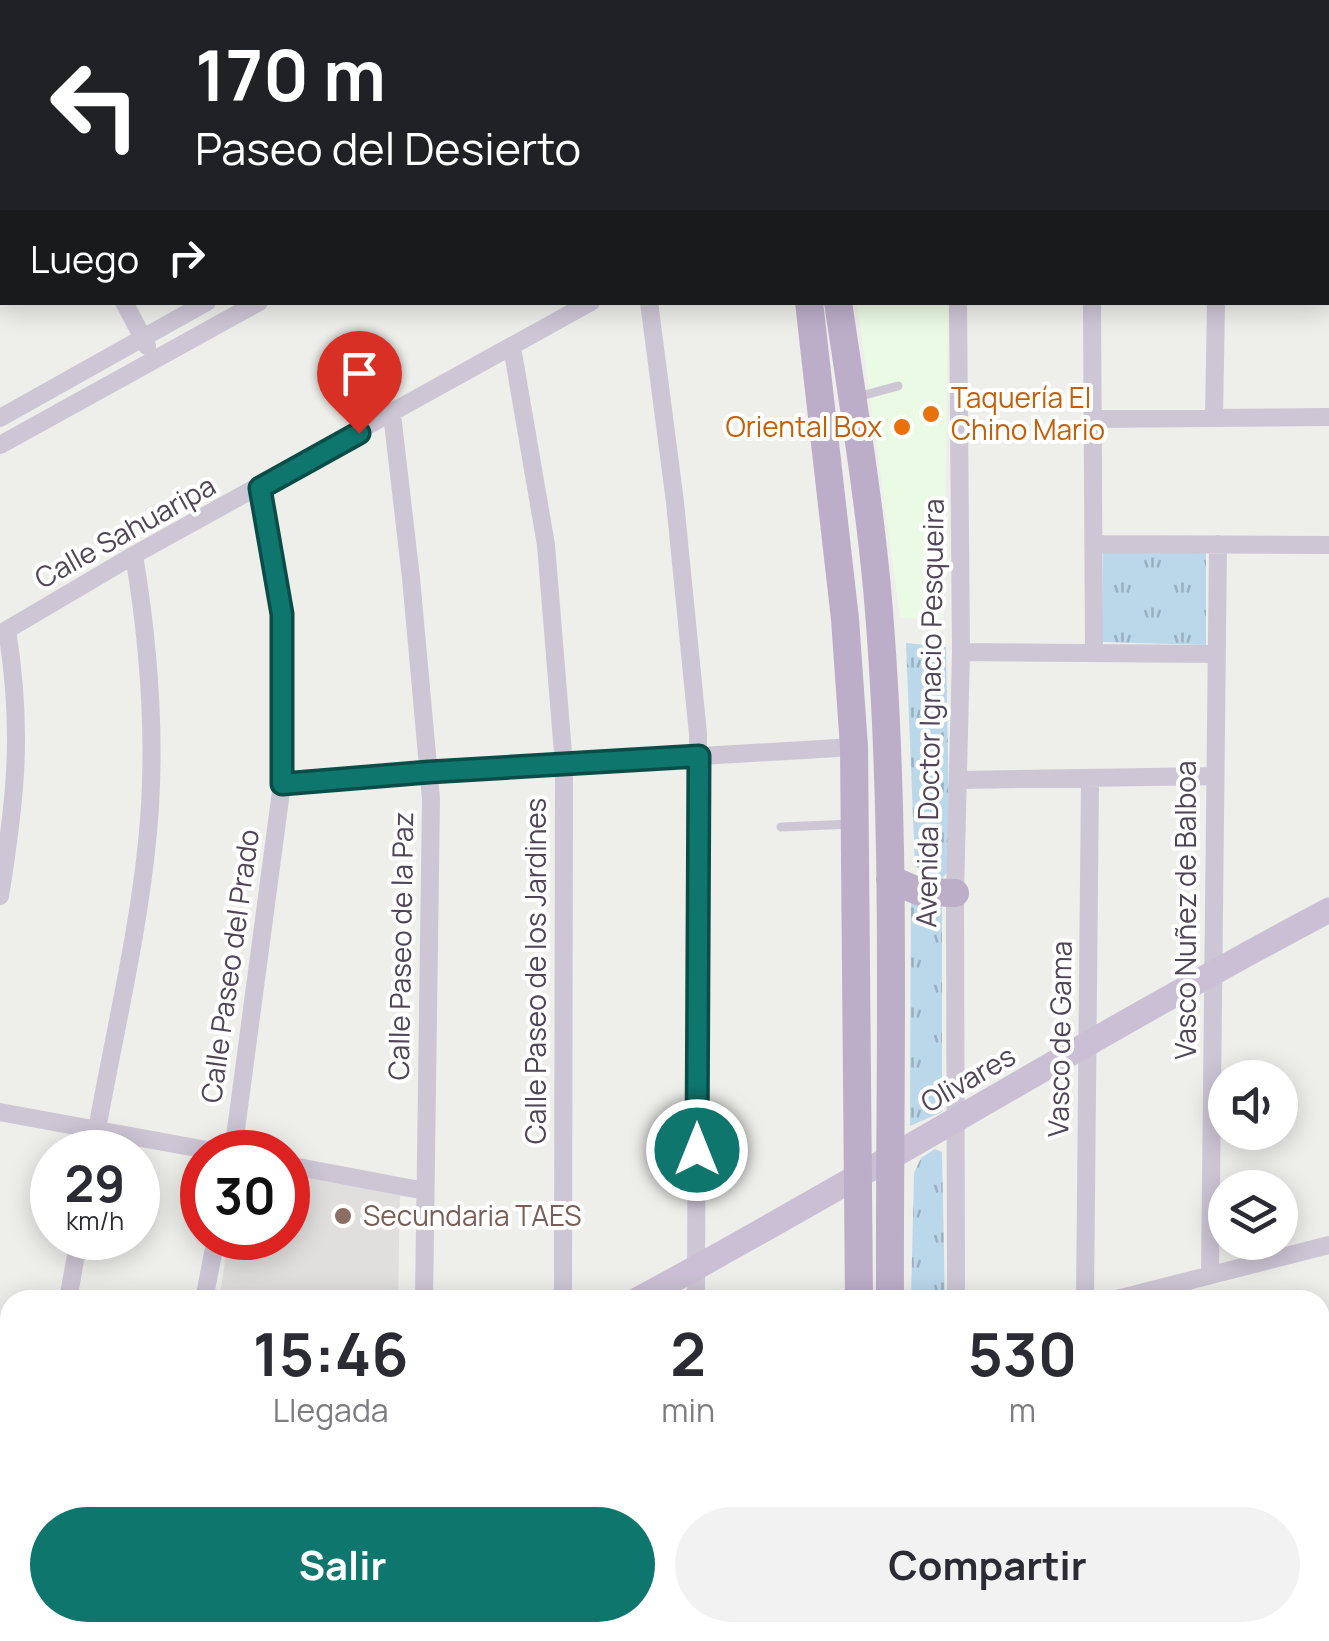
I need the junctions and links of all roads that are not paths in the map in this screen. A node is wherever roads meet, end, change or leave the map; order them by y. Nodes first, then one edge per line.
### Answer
1 (126, 305) edge
2 (202, 305) edge
3 (254, 305) edge
4 (586, 305) edge
5 (648, 305) edge
6 (810, 305) edge
7 (838, 305) edge
8 (958, 305) edge
9 (1092, 305) edge
10 (1216, 305) edge
11 (143, 338) junction
12 (512, 346) junction
13 (155, 360) junction
14 (898, 386) dead end
15 (852, 398) junction
16 (392, 414) junction
17 (0, 418) edge
18 (1214, 418) junction
19 (1329, 418) edge
20 (1093, 419) junction
21 (0, 446) edge
22 (260, 488) junction
23 (1093, 544) junction
24 (1218, 544) junction
25 (1329, 545) edge
26 (134, 555) junction
27 (3, 632) edge
28 (962, 652) junction
29 (1094, 652) junction
30 (1216, 654) junction
31 (854, 747) junction
32 (699, 756) junction
33 (564, 765) junction
34 (429, 772) junction
35 (1214, 776) junction
36 (1090, 778) junction
37 (960, 780) junction
38 (282, 784) junction
39 (855, 824) junction
40 (781, 828) dead end
41 (890, 879) junction
42 (955, 893) junction
43 (0, 896) edge
44 (1329, 910) edge
45 (1214, 971) junction
46 (1086, 1045) junction
47 (0, 1112) edge
48 (953, 1123) junction
49 (97, 1130) joint
50 (236, 1130) edge
51 (890, 1157) junction
52 (310, 1170) edge
53 (860, 1174) junction
54 (424, 1191) junction
55 (860, 1226) junction
56 (890, 1236) junction
57 (1329, 1245) edge
58 (75, 1260) edge
59 (212, 1260) edge
60 (696, 1268) junction
61 (1210, 1276) junction
62 (70, 1290) edge
63 (206, 1290) edge
64 (424, 1290) edge
65 (563, 1290) edge
66 (655, 1290) edge
67 (696, 1290) edge
68 (859, 1290) edge
69 (890, 1290) edge
70 (956, 1290) edge
71 (1085, 1290) edge
72 (1153, 1290) edge

1 - 11 street
2 - 11 street
3 - 13 street
4 - 12 street, Calle Sahuaripa
5 - 32 street
6 - 31 main road
7 - 15 main road
8 - 28 street, Avenida Doctor Ignacio Pesqueira
9 - 20 street
10 - 18 street
11 - 13 street
11 - 17 street
12 - 16 street, Calle Sahuaripa
12 - 33 street, Calle Paseo de los Jardines
13 - 21 street
14 - 15 lane
15 - 41 main road
16 - 22 street, Calle Sahuaripa
16 - 34 street, Calle Paseo de la Paz
18 - 19 street
18 - 20 street
20 - 23 street
22 - 26 street, Calle Sahuaripa
22 - 38 street, Calle Paseo del Prado
23 - 24 street
23 - 29 street
24 - 25 street
24 - 30 street, Vasco Nuñez de Balboa
26 - 27 street, Calle Sahuaripa
26 - 49 street
27 - 43 street
28 - 29 street
28 - 37 street, Avenida Doctor Ignacio Pesqueira
29 - 30 street
30 - 35 street, Vasco Nuñez de Balboa
31 - 32 street
31 - 39 main road
32 - 33 street
32 - 60 street
33 - 34 street
33 - 65 street, Calle Paseo de los Jardines
34 - 38 street
34 - 54 street, Calle Paseo de la Paz
35 - 36 street
35 - 45 street, Vasco Nuñez de Balboa
36 - 37 street
36 - 46 street, Vasco de Gama
37 - 42 street, Avenida Doctor Ignacio Pesqueira
38 - 50 street, Calle Paseo del Prado
39 - 40 lane
39 - 53 main road
41 - 42 main road
41 - 51 main road
42 - 48 street, Avenida Doctor Ignacio Pesqueira
44 - 45 main road, Olivares
45 - 46 main road, Olivares
45 - 61 street, Vasco Nuñez de Balboa
46 - 48 main road, Olivares
46 - 71 street, Vasco de Gama
47 - 49 street
48 - 51 main road, Olivares
48 - 70 street, Avenida Doctor Ignacio Pesqueira
51 - 53 main road, Olivares
51 - 56 main road
52 - 54 street
53 - 55 main road
53 - 60 main road, Olivares
54 - 64 street, Calle Paseo de la Paz
55 - 56 main road
55 - 68 main road
56 - 69 main road
57 - 61 street
58 - 62 street
59 - 63 street
60 - 66 main road, Olivares
60 - 67 street
61 - 72 street

